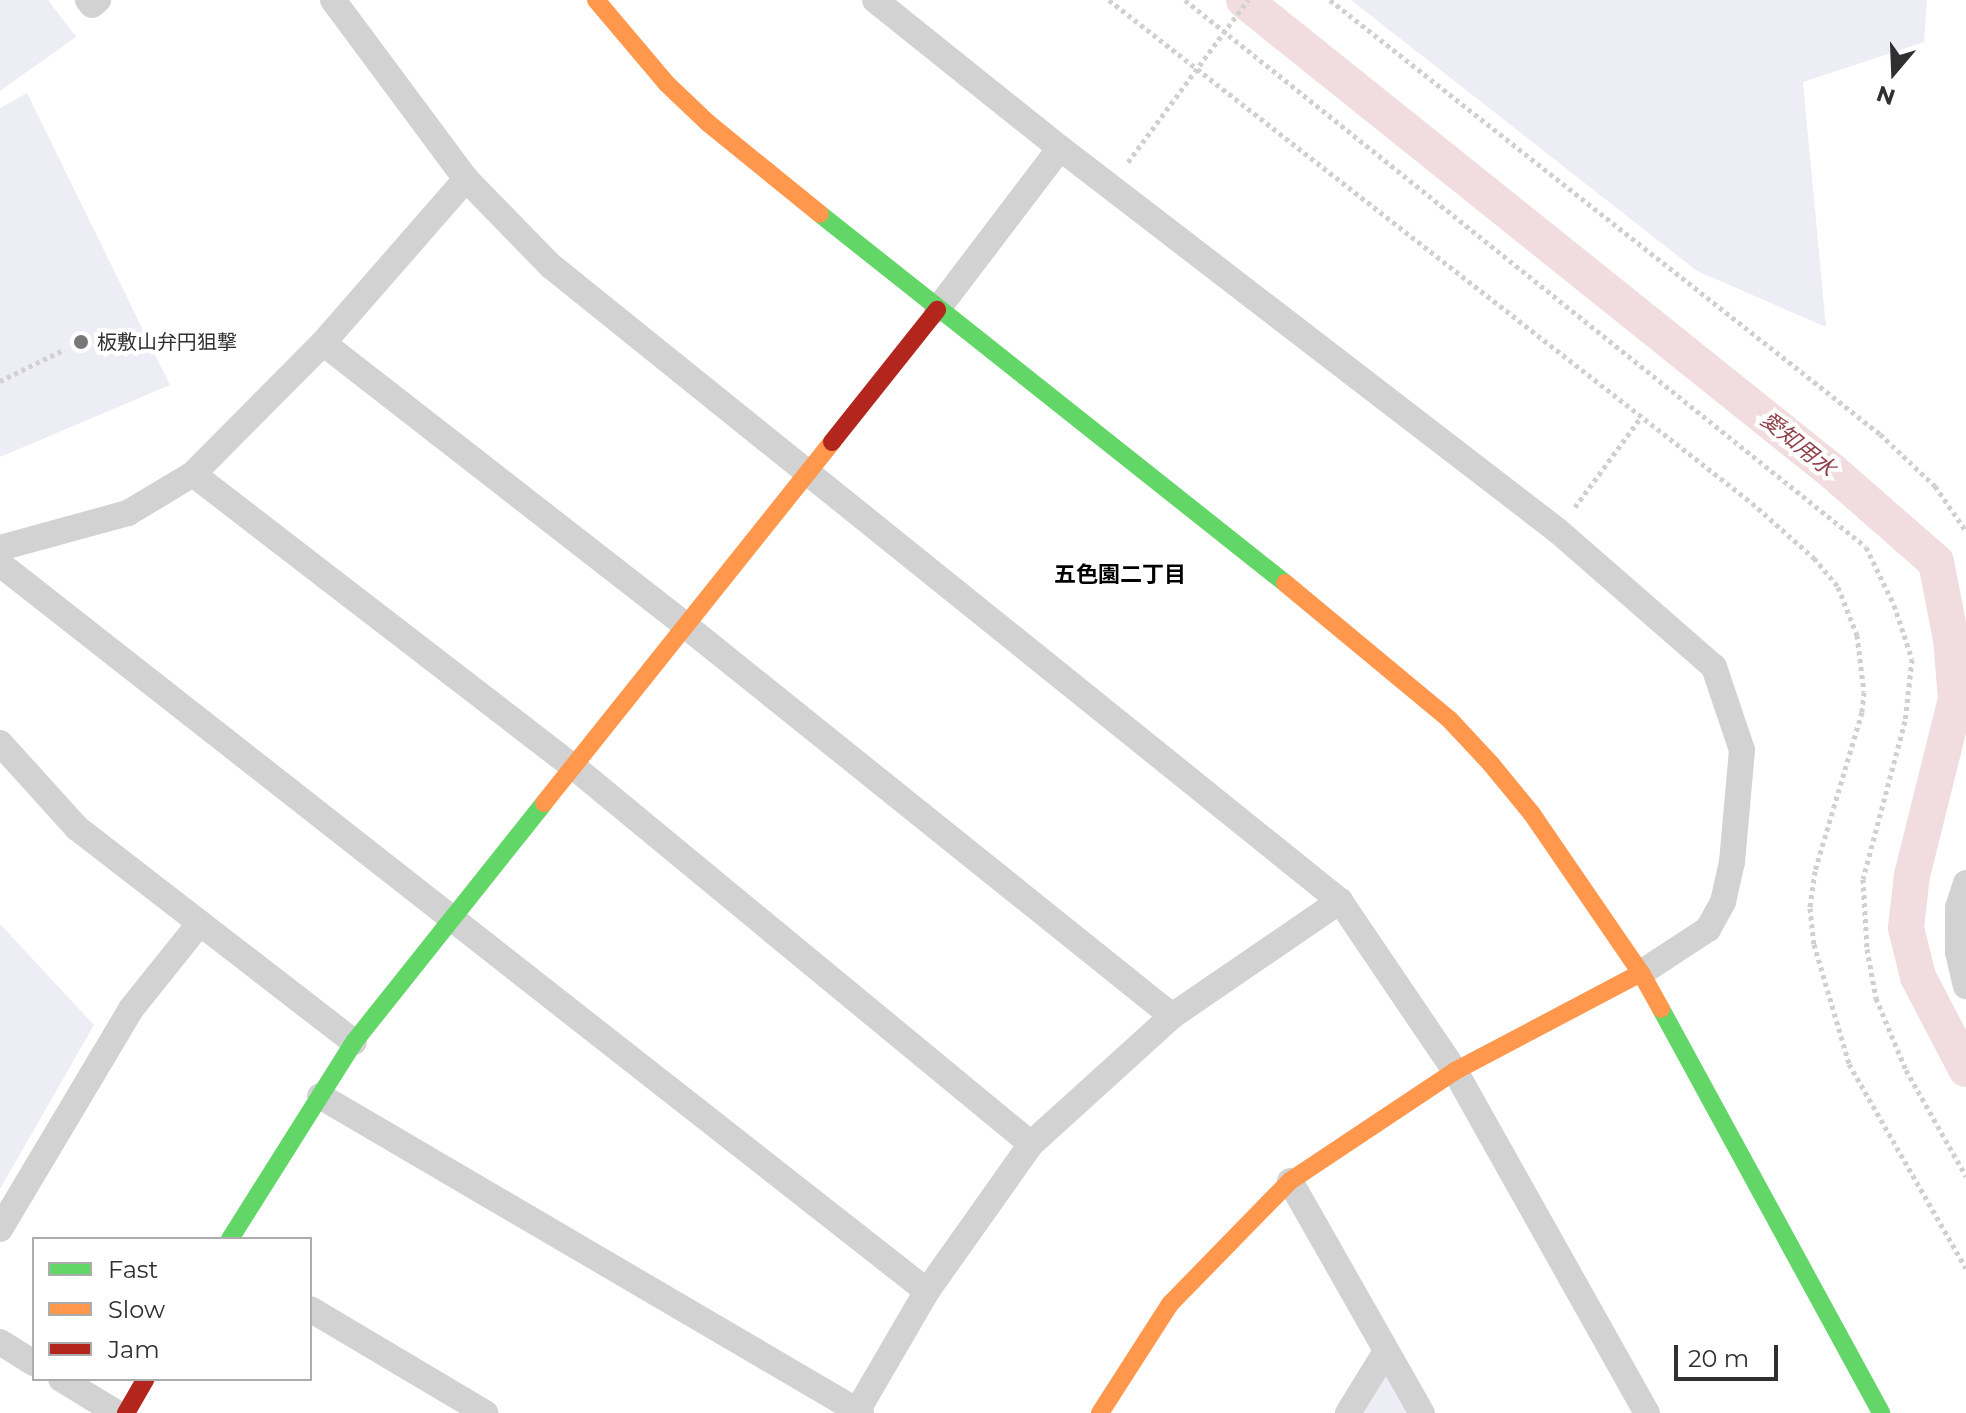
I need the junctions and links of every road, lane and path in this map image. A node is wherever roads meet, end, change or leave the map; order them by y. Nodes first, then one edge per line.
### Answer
1 (88, 0) edge
2 (98, 0) edge
3 (333, 0) edge
4 (596, 0) edge
5 (875, 0) edge
6 (1109, 0) edge
7 (1185, 0) edge
8 (1248, 0) edge
9 (1330, 0) edge
10 (1224, 30) junction
11 (1194, 68) junction
12 (1060, 148) junction
13 (466, 179) junction
14 (1111, 186) junction
15 (937, 310) junction
16 (323, 343) junction
17 (65, 349) dead end
18 (0, 381) edge
19 (1641, 417) junction
20 (193, 474) junction
21 (806, 474) junction
22 (1558, 531) junction
23 (1966, 531) edge
24 (0, 548) edge
25 (0, 564) edge
26 (686, 626) junction
27 (0, 743) edge
28 (574, 767) junction
29 (1966, 883) edge
30 (1340, 901) junction
31 (451, 918) junction
32 (200, 923) junction
33 (1641, 973) junction
34 (1966, 986) edge
35 (1172, 1016) junction
36 (354, 1042) junction
37 (1455, 1071) junction
38 (320, 1096) junction
39 (1031, 1144) junction
40 (1966, 1176) edge
41 (1290, 1181) junction
42 (0, 1229) edge
43 (231, 1237) edge
44 (1966, 1268) edge
45 (927, 1291) junction
46 (312, 1310) edge
47 (0, 1342) edge
48 (1385, 1353) junction
49 (32, 1362) edge
50 (64, 1381) edge
51 (145, 1381) edge
52 (858, 1412) edge
53 (1879, 1412) edge
54 (117, 1413) edge
55 (126, 1413) edge
56 (485, 1413) edge
57 (1100, 1413) edge
58 (1348, 1413) edge
59 (1422, 1413) edge
60 (1647, 1413) edge

1 - 2 street
3 - 13 street
4 - 15 street
5 - 12 street
6 - 11 path
7 - 10 path
8 - 10 path
9 - 23 path
10 - 11 path
10 - 40 path
11 - 14 path
11 - 19 path
12 - 14 street
12 - 15 street
13 - 16 street
13 - 21 street
14 - 22 street
15 - 21 street
15 - 33 street
16 - 20 street
16 - 26 street
17 - 18 path
19 - 22 path
19 - 44 path
20 - 24 street
20 - 28 street
21 - 26 street
21 - 30 street
22 - 33 street
25 - 31 street
26 - 28 street
26 - 35 street
27 - 32 street
28 - 31 street
28 - 39 street
29 - 34 street
30 - 35 street
30 - 37 street
31 - 36 street
31 - 45 street
32 - 36 street
32 - 42 street
33 - 37 street
33 - 53 street
35 - 39 street
36 - 38 street
37 - 41 street
37 - 60 street
38 - 43 street
38 - 52 street
39 - 45 street
41 - 48 street
41 - 57 street
45 - 52 street
46 - 56 street
47 - 49 street
48 - 58 street
48 - 59 street
50 - 54 street
51 - 55 street

